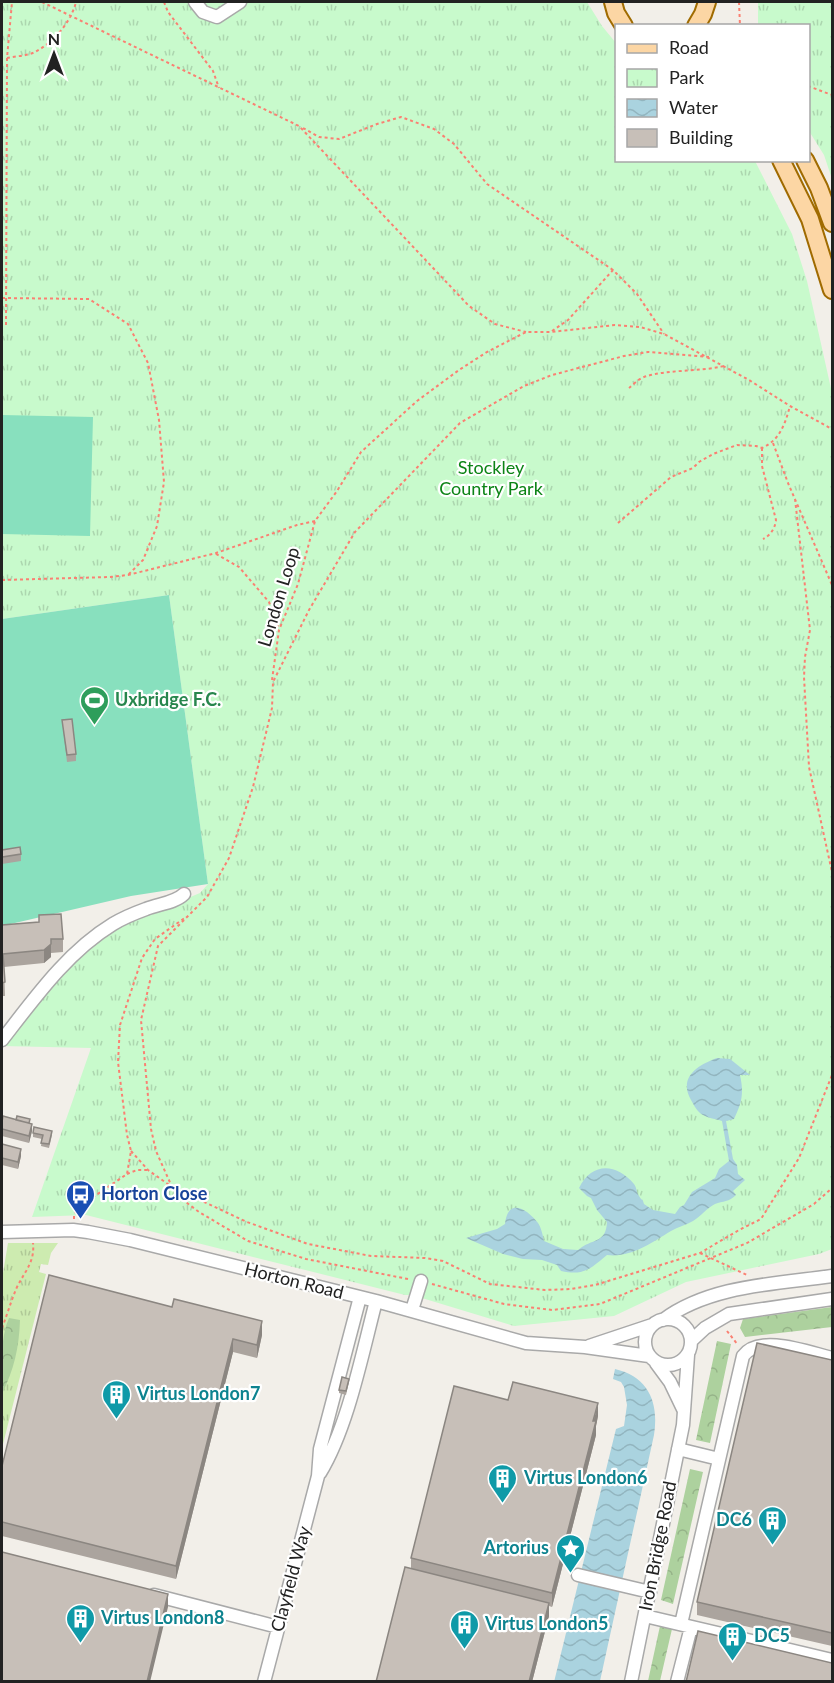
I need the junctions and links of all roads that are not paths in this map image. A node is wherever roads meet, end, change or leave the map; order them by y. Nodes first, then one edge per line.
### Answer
1 (195, 2) edge
2 (240, 2) edge
3 (613, 2) edge
4 (707, 2) edge
5 (623, 24) edge
6 (697, 24) edge
7 (713, 24) edge
8 (782, 162) edge
9 (806, 162) edge
10 (832, 222) edge
11 (832, 290) edge
12 (184, 894) dead end
13 (2, 1040) edge
14 (2, 1232) edge
15 (832, 1276) edge
16 (421, 1281) road end
17 (360, 1297) junction
18 (832, 1299) edge
19 (376, 1301) junction
20 (412, 1310) junction
21 (658, 1322) junction
22 (691, 1341) junction
23 (585, 1347) junction
24 (688, 1355) junction
25 (832, 1358) edge
26 (653, 1360) junction
27 (684, 1410) junction
28 (678, 1449) junction
29 (719, 1459) junction
30 (318, 1476) junction
31 (578, 1575) dead end
32 (137, 1590) edge
33 (650, 1592) junction
34 (645, 1616) junction
35 (686, 1625) junction
36 (278, 1627) junction
37 (832, 1660) edge
38 (264, 1682) edge
39 (631, 1682) edge
40 (677, 1682) edge

1 - 2 street
3 - 5 main road
4 - 6 main road
4 - 7 main road
8 - 11 main road
9 - 10 main road
12 - 13 street
14 - 17 street, Horton Road
15 - 21 street, Horton Road
16 - 20 street
17 - 19 street, Horton Road
17 - 30 street
18 - 22 street
19 - 20 street, Horton Road
19 - 30 street
20 - 23 street, Horton Road
21 - 22 street
21 - 23 street, Horton Road
21 - 26 street
22 - 24 street
23 - 26 street, Horton Road
24 - 26 street
24 - 27 street, Iron Bridge Road
25 - 29 street
26 - 27 street
27 - 28 street, Iron Bridge Road
28 - 29 street
28 - 33 street, Iron Bridge Road
29 - 35 street
30 - 36 street, Clayfield Way
31 - 33 street
32 - 36 street
33 - 34 street, Iron Bridge Road
34 - 35 street
34 - 39 street, Iron Bridge Road
35 - 37 street
35 - 40 street
36 - 38 street, Clayfield Way

